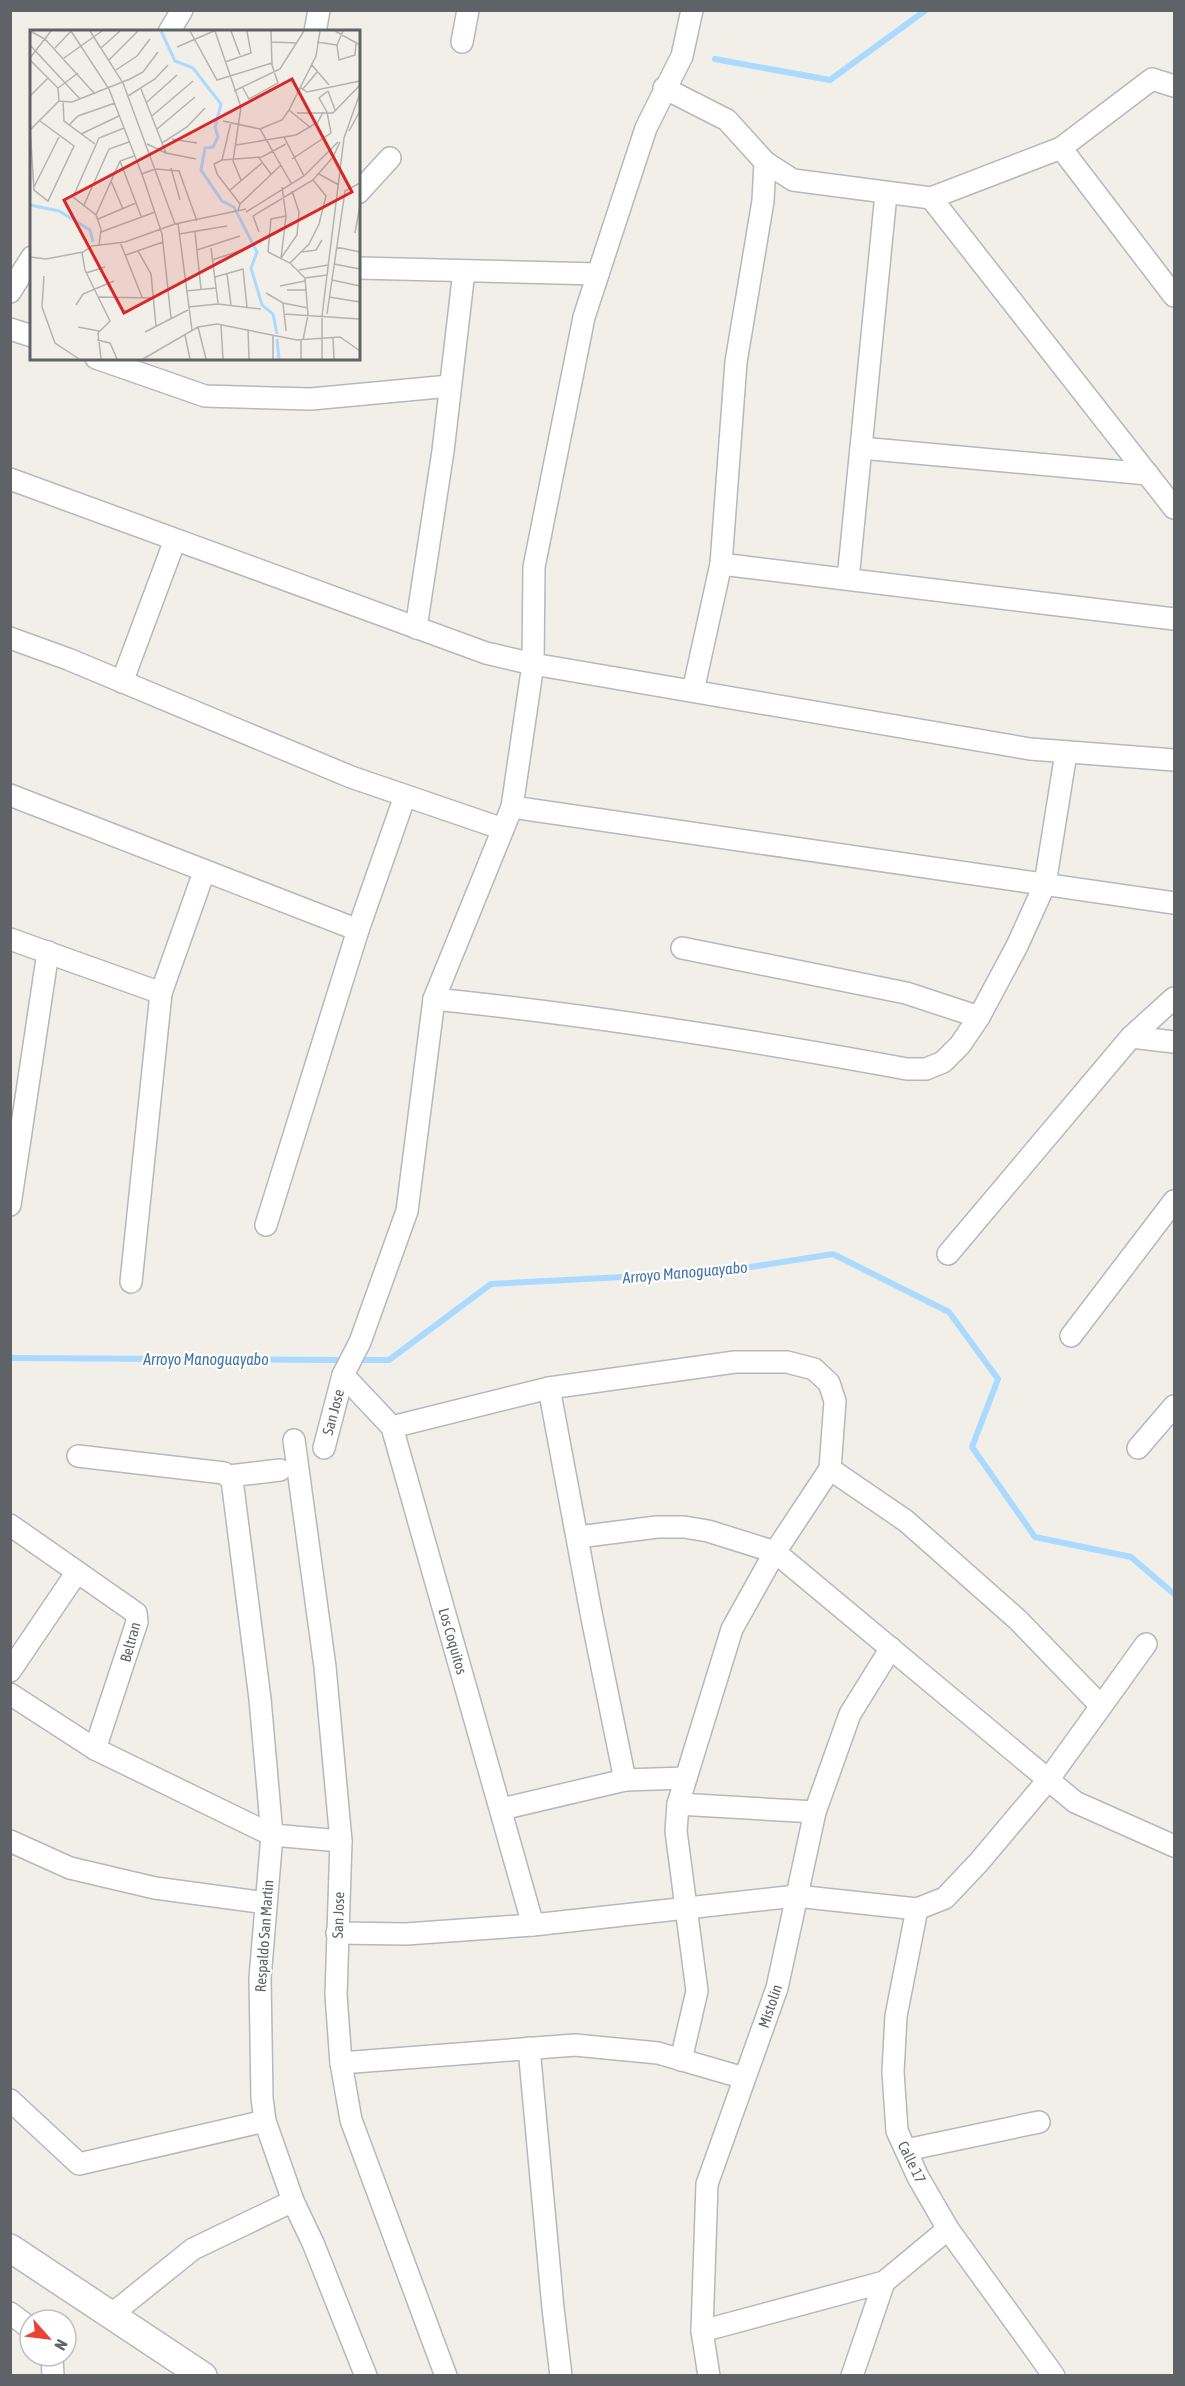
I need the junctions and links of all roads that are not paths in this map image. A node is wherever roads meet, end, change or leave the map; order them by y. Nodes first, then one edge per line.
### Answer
1 (183, 10) edge
2 (320, 10) edge
3 (468, 10) edge
4 (692, 10) edge
5 (170, 30) edge
6 (315, 30) edge
7 (462, 42) dead end
8 (1174, 86) edge
9 (664, 88) junction
10 (1061, 148) junction
11 (390, 158) dead end
12 (765, 162) junction
13 (360, 191) edge
14 (886, 194) junction
15 (931, 198) junction
16 (30, 260) edge
17 (360, 268) edge
18 (464, 271) junction
19 (598, 274) junction
20 (10, 292) edge
21 (1174, 296) edge
22 (10, 329) edge
23 (30, 335) edge
24 (102, 360) edge
25 (450, 386) junction
26 (861, 448) junction
27 (1148, 474) junction
28 (10, 479) edge
29 (1174, 508) edge
30 (175, 540) junction
31 (721, 564) junction
32 (848, 579) junction
33 (1174, 619) edge
34 (416, 628) junction
35 (10, 638) edge
36 (533, 664) junction
37 (122, 681) junction
38 (693, 691) junction
39 (1066, 753) junction
40 (1174, 760) edge
41 (10, 795) edge
42 (405, 796) junction
43 (512, 807) junction
44 (503, 829) junction
45 (204, 872) junction
46 (1045, 884) junction
47 (1174, 903) edge
48 (358, 930) junction
49 (10, 939) edge
50 (682, 948) dead end
51 (48, 952) junction
52 (161, 993) junction
53 (1174, 998) edge
54 (434, 999) junction
55 (979, 1017) junction
56 (1131, 1037) junction
57 (1174, 1042) edge
58 (1174, 1201) edge
59 (10, 1205) edge
60 (266, 1225) dead end
61 (948, 1254) dead end
62 (131, 1282) dead end
63 (1071, 1336) dead end
64 (343, 1375) junction
65 (549, 1388) junction
66 (1174, 1406) edge
67 (392, 1427) junction
68 (294, 1440) dead end
69 (324, 1448) dead end
70 (1138, 1448) dead end
71 (78, 1456) dead end
72 (830, 1469) junction
73 (280, 1470) dead end
74 (230, 1478) junction
75 (10, 1525) edge
76 (578, 1537) junction
77 (775, 1552) junction
78 (77, 1572) junction
79 (1146, 1644) dead end
80 (891, 1648) junction
81 (10, 1671) edge
82 (10, 1695) edge
83 (1101, 1705) junction
84 (95, 1749) junction
85 (685, 1778) junction
86 (625, 1780) junction
87 (1048, 1780) junction
88 (678, 1804) junction
89 (502, 1809) junction
90 (815, 1812) junction
91 (272, 1835) junction
92 (10, 1841) edge
93 (341, 1841) junction
94 (1174, 1846) edge
95 (796, 1896) junction
96 (266, 1904) junction
97 (686, 1907) junction
98 (917, 1910) junction
99 (533, 1925) junction
100 (337, 1933) junction
101 (529, 2048) junction
102 (681, 2060) junction
103 (341, 2063) junction
104 (744, 2078) junction
105 (10, 2100) edge
106 (265, 2121) junction
107 (1039, 2122) dead end
108 (906, 2150) junction
109 (293, 2201) junction
110 (948, 2229) junction
111 (10, 2248) edge
112 (884, 2282) junction
113 (112, 2314) junction
114 (702, 2331) junction
115 (203, 2376) edge
116 (366, 2376) edge
117 (446, 2376) edge
118 (561, 2376) edge
119 (709, 2376) edge
120 (852, 2376) edge
121 (1054, 2376) edge

1 - 5 street
2 - 6 street
3 - 7 street
4 - 9 street, San Jose
8 - 10 street
9 - 12 street
9 - 19 street, San Jose
10 - 15 street
10 - 21 street
11 - 13 street
12 - 14 street
12 - 31 street
14 - 15 street
14 - 26 street
15 - 27 street
16 - 20 street
17 - 18 street
18 - 19 street
18 - 25 street
19 - 36 street, San Jose
22 - 23 street
24 - 25 street
25 - 34 street
26 - 27 street
26 - 32 street
27 - 29 street
28 - 30 street
30 - 34 street
30 - 37 street
31 - 32 street
31 - 38 street
32 - 33 street
34 - 36 street
35 - 37 street
36 - 38 street
36 - 43 street, San Jose
37 - 42 street
38 - 39 street
39 - 40 street
39 - 46 street
41 - 45 street
42 - 44 street
42 - 48 street
43 - 44 street, San Jose
43 - 46 street
44 - 54 street, San Jose
45 - 48 street
45 - 52 street
46 - 47 street
46 - 55 street
48 - 60 street
49 - 51 street
50 - 55 street
51 - 52 street
51 - 59 street
52 - 62 street
53 - 56 street
54 - 55 street
54 - 64 street, San Jose
56 - 57 street
56 - 61 street
58 - 63 street
64 - 67 street, Los Coquitos
64 - 69 street, San Jose
65 - 67 street
65 - 72 street
65 - 76 street
66 - 70 street
67 - 89 street, Los Coquitos
68 - 93 street, San Jose
71 - 74 street
72 - 77 street
72 - 83 street
73 - 74 street
74 - 91 street, Respaldo San Martin
75 - 78 street, Beltran
76 - 77 street
76 - 86 street
77 - 80 street
77 - 85 street
78 - 81 street
78 - 84 street, Beltran
79 - 83 street
80 - 87 street
80 - 90 street, Mistolin
82 - 84 street
83 - 87 street
84 - 91 street
85 - 86 street
85 - 88 street
86 - 89 street
87 - 94 street
87 - 98 street
88 - 90 street
88 - 97 street
89 - 99 street, Los Coquitos
90 - 95 street, Mistolin
91 - 93 street
91 - 96 street, Respaldo San Martin
92 - 96 street
93 - 100 street, San Jose
95 - 97 street
95 - 98 street
95 - 104 street, Mistolin
96 - 106 street, Respaldo San Martin
97 - 99 street
97 - 102 street
98 - 108 street, Calle 17
99 - 100 street
100 - 103 street, San Jose
101 - 102 street
101 - 103 street
101 - 118 street
102 - 104 street
103 - 117 street, San Jose
104 - 114 street, Mistolin
105 - 106 street
106 - 109 street, Respaldo San Martin
107 - 108 street
108 - 110 street, Calle 17
109 - 113 street
109 - 116 street, Respaldo San Martin
110 - 112 street
110 - 121 street, Calle 17
111 - 113 street
112 - 114 street
112 - 120 street
113 - 115 street
114 - 119 street, Mistolin

